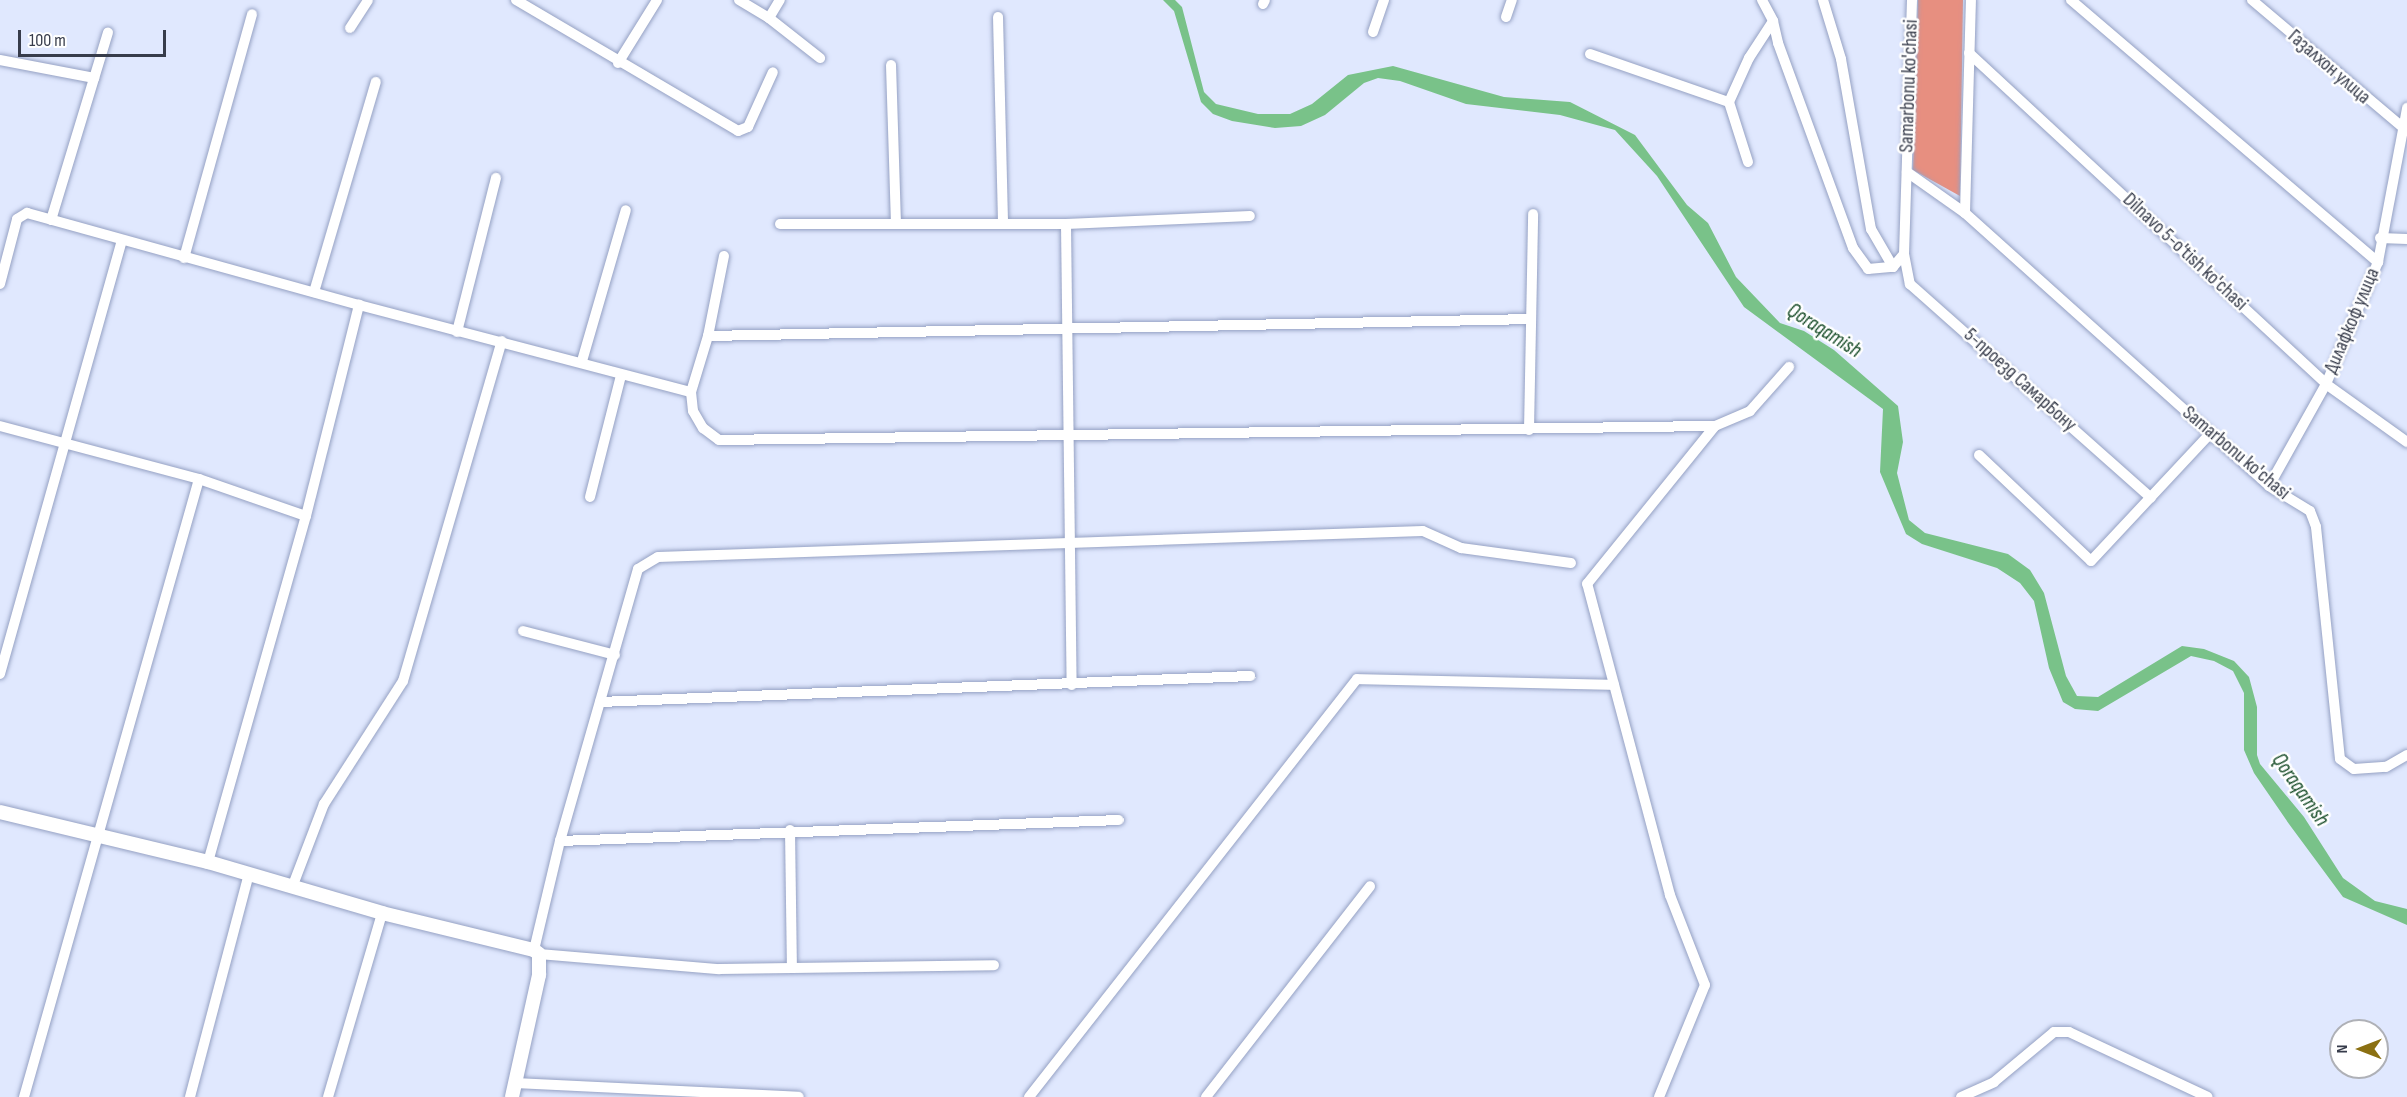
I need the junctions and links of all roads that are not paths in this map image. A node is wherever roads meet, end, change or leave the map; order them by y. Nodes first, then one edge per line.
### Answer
1 (368, 0) edge
2 (516, 0) edge
3 (657, 0) edge
4 (739, 0) edge
5 (780, 0) edge
6 (1384, 0) edge
7 (1512, 0) edge
8 (1762, 0) edge
9 (1823, 0) edge
10 (1912, 0) edge
11 (1971, 0) edge
12 (2071, 0) edge
13 (2252, 0) edge
14 (531, 4) edge
15 (252, 14) dead end
16 (998, 17) dead end
17 (1506, 17) dead end
18 (769, 18) junction
19 (1773, 21) junction
20 (350, 28) dead end
21 (108, 32) dead end
22 (1373, 32) dead end
23 (1970, 53) junction
24 (1590, 54) dead end
25 (820, 58) dead end
26 (0, 60) edge
27 (618, 63) junction
28 (891, 66) dead end
29 (773, 72) dead end
30 (94, 78) junction
31 (376, 82) dead end
32 (1729, 102) junction
33 (2407, 108) edge
34 (2405, 131) edge
35 (1748, 162) dead end
36 (1906, 172) junction
37 (496, 178) dead end
38 (626, 210) dead end
39 (1965, 213) junction
40 (1533, 214) dead end
41 (1250, 216) dead end
42 (51, 220) junction
43 (780, 224) dead end
44 (896, 224) junction
45 (1003, 224) junction
46 (1066, 224) junction
47 (2380, 238) junction
48 (2407, 239) edge
49 (122, 241) junction
50 (1904, 254) junction
51 (723, 256) dead end
52 (184, 258) junction
53 (2378, 262) junction
54 (1893, 267) junction
55 (0, 284) edge
56 (314, 292) junction
57 (359, 305) junction
58 (1531, 319) junction
59 (1069, 330) junction
60 (457, 332) junction
61 (708, 336) junction
62 (502, 341) junction
63 (582, 361) junction
64 (1789, 367) dead end
65 (621, 375) junction
66 (2326, 384) junction
67 (691, 392) junction
68 (0, 426) edge
69 (1715, 426) junction
70 (1529, 430) junction
71 (2210, 434) junction
72 (1070, 436) junction
73 (2407, 442) edge
74 (66, 447) junction
75 (1978, 455) dead end
76 (199, 479) junction
77 (2269, 486) junction
78 (590, 497) dead end
79 (2151, 498) junction
80 (306, 516) junction
81 (1068, 544) junction
82 (1571, 563) dead end
83 (523, 631) dead end
84 (615, 655) junction
85 (0, 674) edge
86 (1250, 676) dead end
87 (1072, 685) junction
88 (1614, 685) junction
89 (600, 702) junction
90 (2407, 755) edge
91 (0, 812) edge
92 (1119, 820) dead end
93 (790, 830) junction
94 (100, 835) junction
95 (560, 841) junction
96 (208, 862) junction
97 (249, 874) junction
98 (293, 885) junction
99 (1370, 886) dead end
100 (382, 913) junction
101 (537, 952) junction
102 (994, 965) dead end
103 (792, 968) junction
104 (515, 1083) junction
105 (24, 1097) edge
106 (190, 1097) edge
107 (328, 1097) edge
108 (512, 1097) edge
109 (799, 1097) edge
110 (1029, 1097) edge
111 (1206, 1097) edge
112 (1659, 1097) edge
113 (1961, 1097) edge
114 (2208, 1097) edge

1 - 20 street
2 - 14 street
3 - 27 street
4 - 18 street
5 - 18 street
6 - 22 street
7 - 17 street
8 - 19 street
9 - 54 street
10 - 36 street, Samarbonu ko'chasi
11 - 23 street
12 - 53 street
13 - 34 street, Газалхон улица
14 - 27 street
15 - 52 street
16 - 45 street
18 - 25 street
19 - 32 street
19 - 54 street
21 - 30 street
23 - 39 street
23 - 66 street, Dilnavo 5-o'tish ko'chasi
24 - 32 street
26 - 30 street
27 - 29 street
28 - 44 street
30 - 42 street
31 - 56 street
32 - 35 street
33 - 34 street, Дилафкоф улица
34 - 47 street, Дилафкоф улица
36 - 39 street, Samarbonu ko'chasi
36 - 50 street, Samarbonu ko'chasi
37 - 60 street
38 - 63 street
39 - 71 street, Samarbonu ko'chasi
40 - 58 street
41 - 46 street
42 - 49 street
42 - 55 street
43 - 44 street
44 - 45 street
45 - 46 street
46 - 59 street
47 - 48 street
47 - 53 street, Дилафкоф улица
49 - 52 street
49 - 74 street
50 - 54 street
50 - 79 street, 5-проезд СамарБону
51 - 61 street
52 - 56 street
53 - 66 street, Дилафкоф улица
56 - 57 street
57 - 60 street
57 - 80 street
58 - 59 street
58 - 70 street
59 - 61 street
59 - 72 street
60 - 62 street
61 - 67 street
62 - 63 street
62 - 98 street
63 - 65 street
64 - 69 street
65 - 67 street
65 - 78 street
66 - 73 street, Dilnavo 5-o'tish ko'chasi
66 - 77 street, Дилафкоф улица
67 - 72 street
68 - 74 street
69 - 70 street
69 - 88 street
70 - 72 street
71 - 77 street, Samarbonu ko'chasi
71 - 79 street
72 - 81 street
74 - 76 street
74 - 85 street
75 - 79 street
76 - 80 street
76 - 94 street
77 - 90 street, Samarbonu ko'chasi
80 - 96 street
81 - 82 street
81 - 84 street
81 - 87 street
83 - 84 street
84 - 89 street
86 - 87 street
87 - 89 street
88 - 110 street
88 - 112 street
89 - 95 street
91 - 94 street
92 - 93 street
93 - 95 street
93 - 103 street
94 - 96 street
94 - 105 street
95 - 101 street
96 - 97 street
97 - 98 street
97 - 106 street
98 - 100 street
99 - 111 street
100 - 101 street
100 - 107 street
101 - 103 street
101 - 104 street
102 - 103 street
104 - 108 street
104 - 109 street
113 - 114 street

